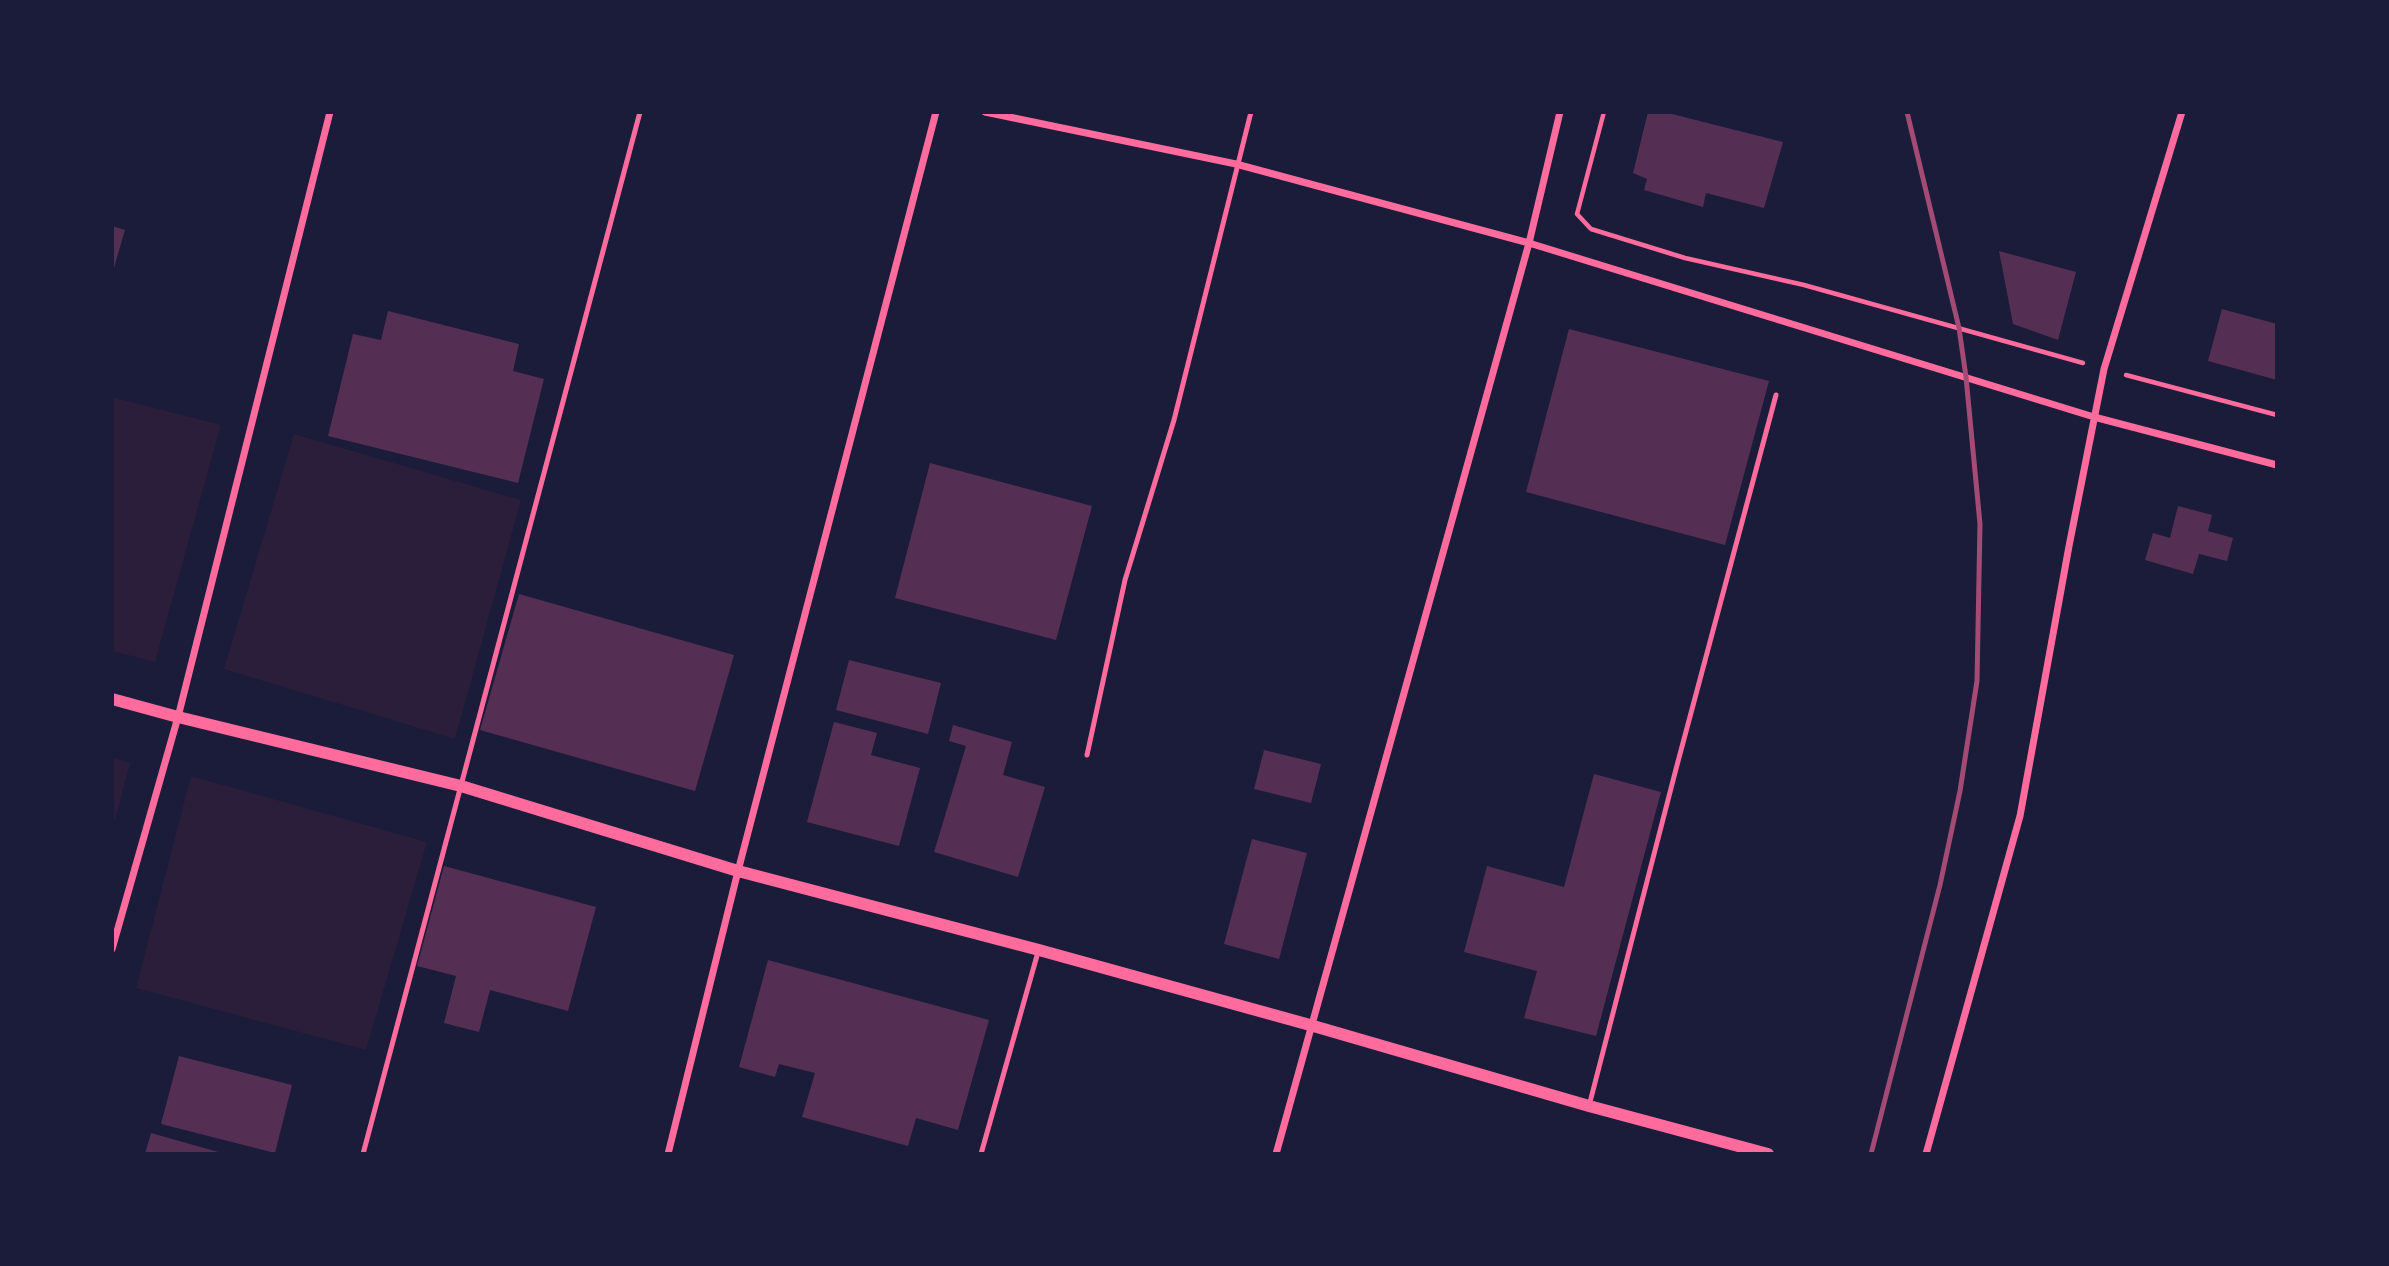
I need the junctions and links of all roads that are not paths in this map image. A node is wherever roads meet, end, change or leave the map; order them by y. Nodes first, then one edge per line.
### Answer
1 (330, 112) edge
2 (640, 112) edge
3 (936, 112) edge
4 (985, 112) edge
5 (1251, 112) edge
6 (1560, 112) edge
7 (2182, 112) edge
8 (1236, 164) junction
9 (1529, 243) junction
10 (1776, 395) dead end
11 (2094, 417) junction
12 (2277, 465) edge
13 (112, 699) edge
14 (178, 717) junction
15 (1087, 755) dead end
16 (461, 786) junction
17 (738, 871) junction
18 (112, 949) edge
19 (1039, 950) junction
20 (1310, 1025) junction
21 (1589, 1106) junction
22 (363, 1154) edge
23 (668, 1154) edge
24 (981, 1154) edge
25 (1276, 1154) edge
26 (1768, 1154) edge
27 (1926, 1154) edge

1 - 14 street
2 - 16 lane
3 - 17 street
4 - 8 street
5 - 8 lane
6 - 9 street
7 - 11 street
8 - 9 street
8 - 15 lane
9 - 11 street
9 - 20 street
10 - 21 lane
11 - 12 street
11 - 27 street
13 - 14 street
14 - 16 street
14 - 18 street
16 - 17 street
16 - 22 lane
17 - 19 street
17 - 23 street
19 - 20 street
19 - 24 lane
20 - 21 street
20 - 25 street
21 - 26 street

